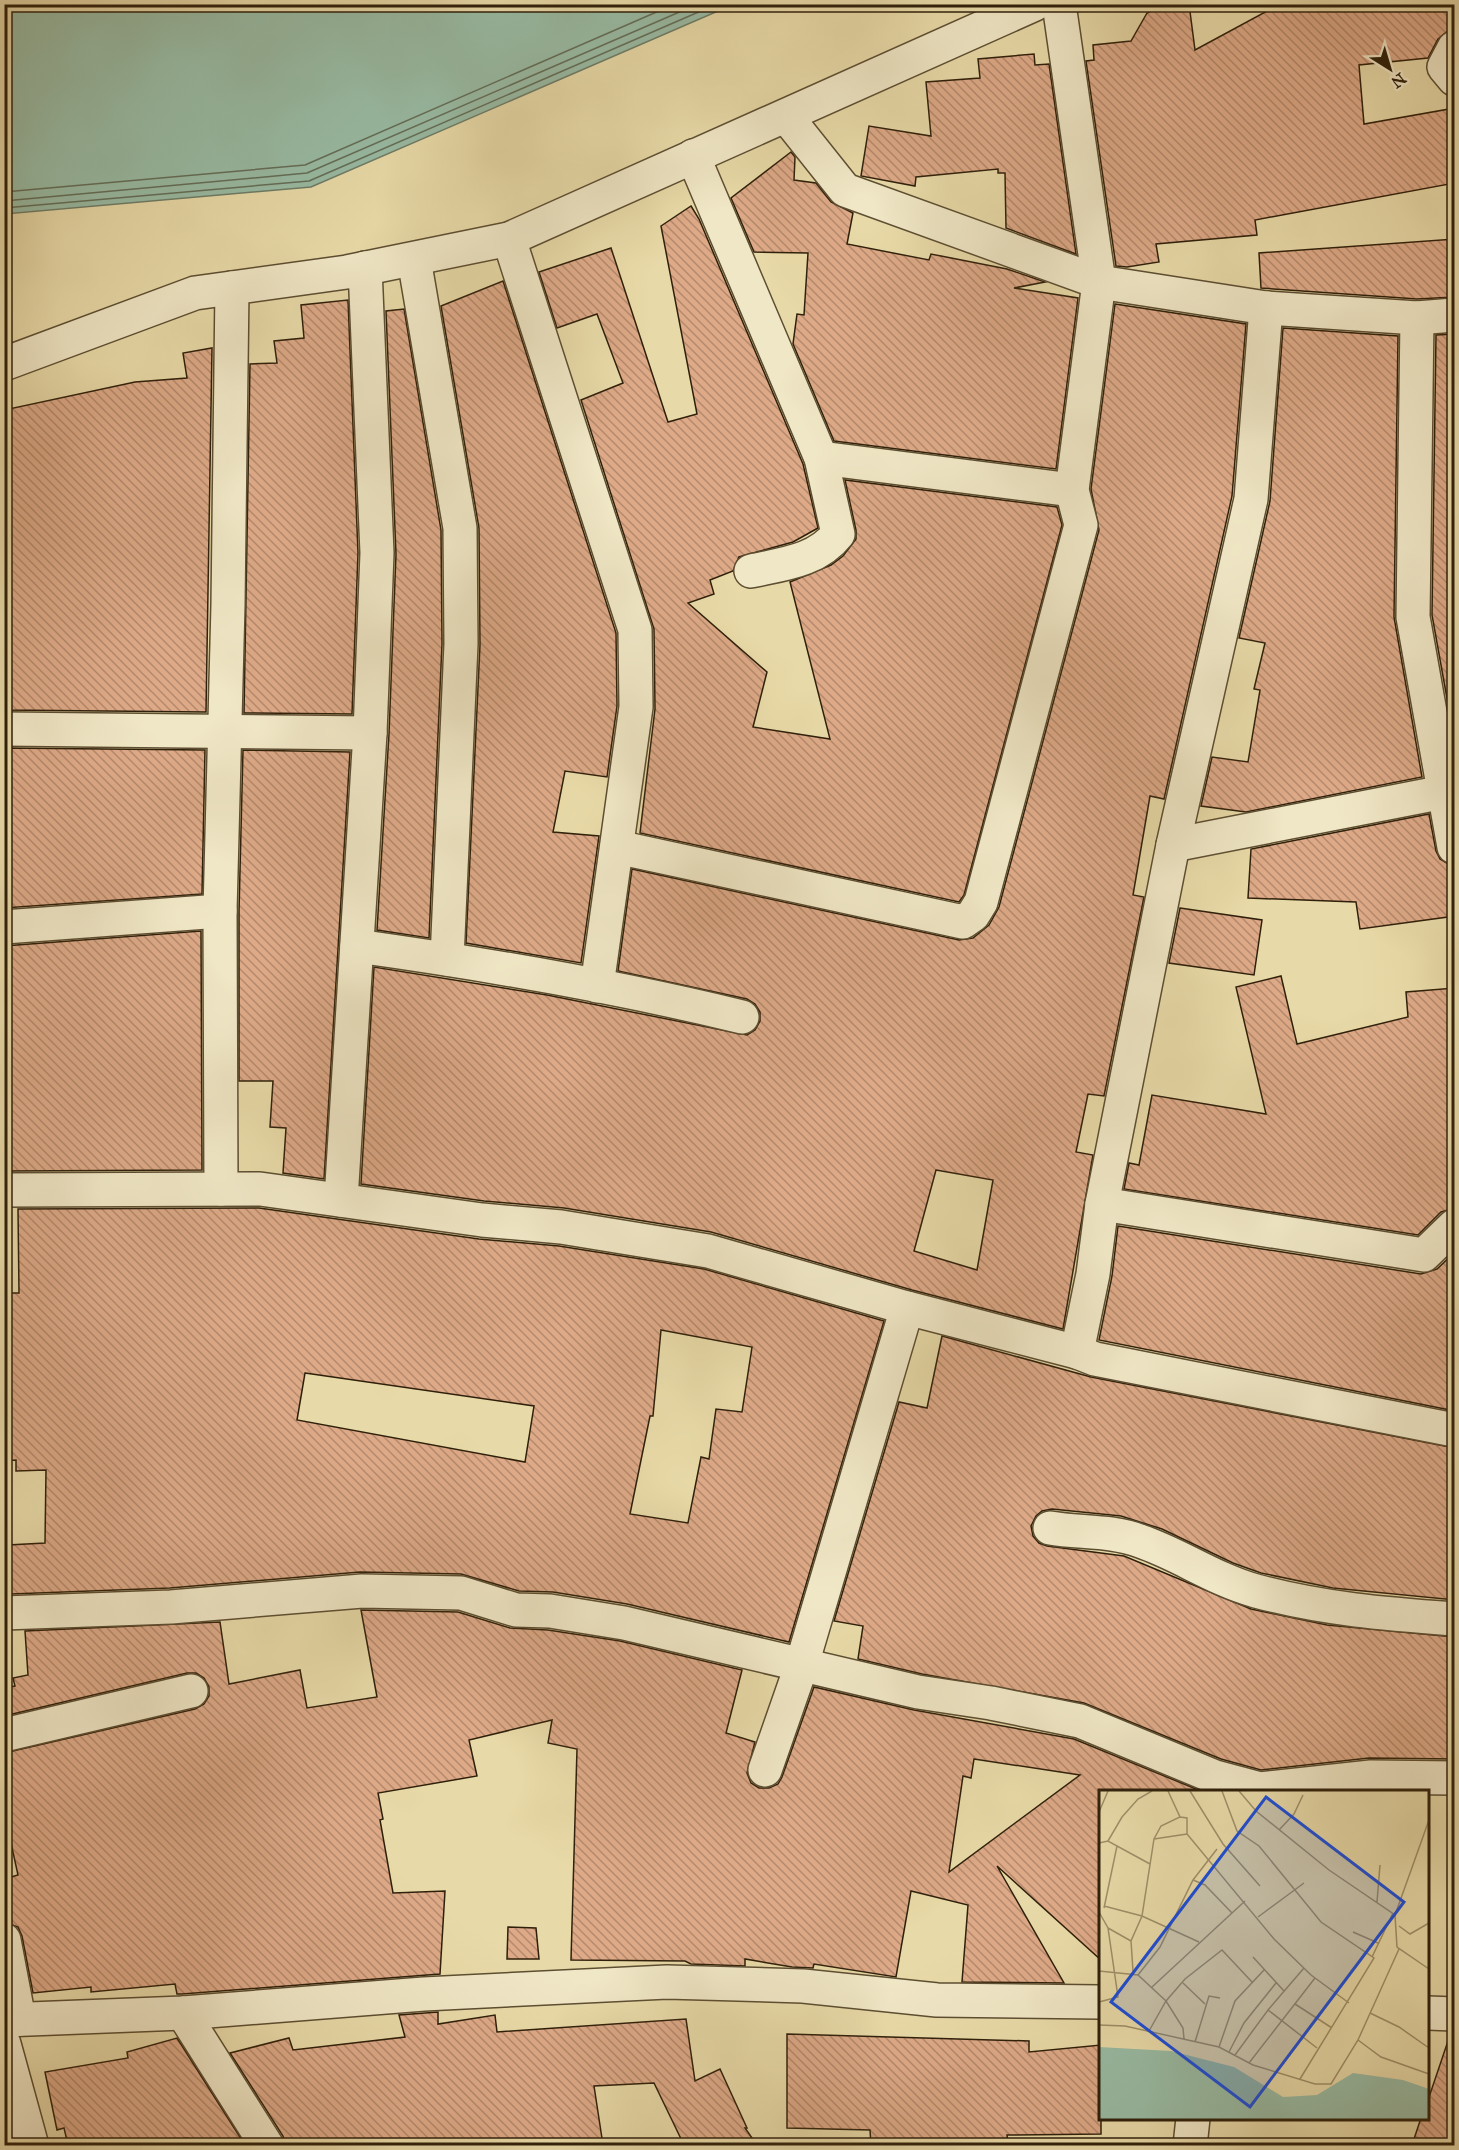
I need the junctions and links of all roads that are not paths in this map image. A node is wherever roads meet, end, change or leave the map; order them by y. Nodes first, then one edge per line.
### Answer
1 (1035, 4) edge
2 (1059, 4) edge
3 (1455, 48) edge
4 (1455, 79) edge
5 (786, 116) junction
6 (693, 156) junction
7 (510, 239) junction
8 (414, 259) junction
9 (365, 268) junction
10 (1099, 282) junction
11 (232, 288) junction
12 (1266, 308) junction
13 (1455, 315) edge
14 (1417, 318) junction
15 (4, 364) edge
16 (821, 458) junction
17 (1072, 490) junction
18 (751, 571) dead end
19 (4, 729) edge
20 (223, 731) junction
21 (370, 733) junction
22 (1450, 791) edge
23 (1173, 845) junction
24 (616, 847) junction
25 (1455, 847) edge
26 (220, 911) junction
27 (4, 927) edge
28 (357, 946) junction
29 (447, 959) junction
30 (597, 986) junction
31 (742, 1017) dead end
32 (221, 1189) junction
33 (4, 1190) edge
34 (341, 1200) junction
35 (1102, 1204) junction
36 (1455, 1226) edge
37 (907, 1308) junction
38 (1077, 1352) junction
39 (1455, 1430) edge
40 (1050, 1528) dead end
41 (4, 1613) edge
42 (1455, 1619) edge
43 (802, 1664) junction
44 (191, 1691) dead end
45 (4, 1735) edge
46 (765, 1770) dead end
47 (1455, 1778) edge
48 (4, 1940) edge
49 (1099, 2001) edge
50 (183, 2013) junction
51 (1429, 2013) edge
52 (1455, 2014) edge
53 (9, 2028) edge
54 (1193, 2120) edge
55 (32, 2145) edge
56 (267, 2145) edge
57 (1190, 2145) edge

1 - 5 street
2 - 10 street
3 - 4 street
5 - 6 street
5 - 10 street
6 - 7 street
6 - 16 street
7 - 8 street
7 - 24 street
8 - 9 street
8 - 29 street
9 - 11 street
9 - 21 street
10 - 12 street
10 - 17 street
11 - 15 street
11 - 20 street
12 - 14 street
12 - 23 street
13 - 14 street
14 - 22 street
16 - 17 street
16 - 18 street
17 - 24 street
19 - 20 street
20 - 21 street
20 - 26 street
21 - 28 street
22 - 23 street
22 - 25 street
23 - 35 street
24 - 30 street
26 - 27 street
26 - 32 street
28 - 29 street
28 - 34 street
29 - 30 street
30 - 31 street
32 - 33 street
32 - 34 street
34 - 37 street
35 - 36 street
35 - 38 street
37 - 38 street
37 - 43 street
38 - 39 street
40 - 42 street
41 - 43 street
43 - 46 street
43 - 47 street
44 - 45 street
48 - 53 street
49 - 50 street
50 - 53 street
50 - 56 street
51 - 52 street
53 - 55 street
54 - 57 street

